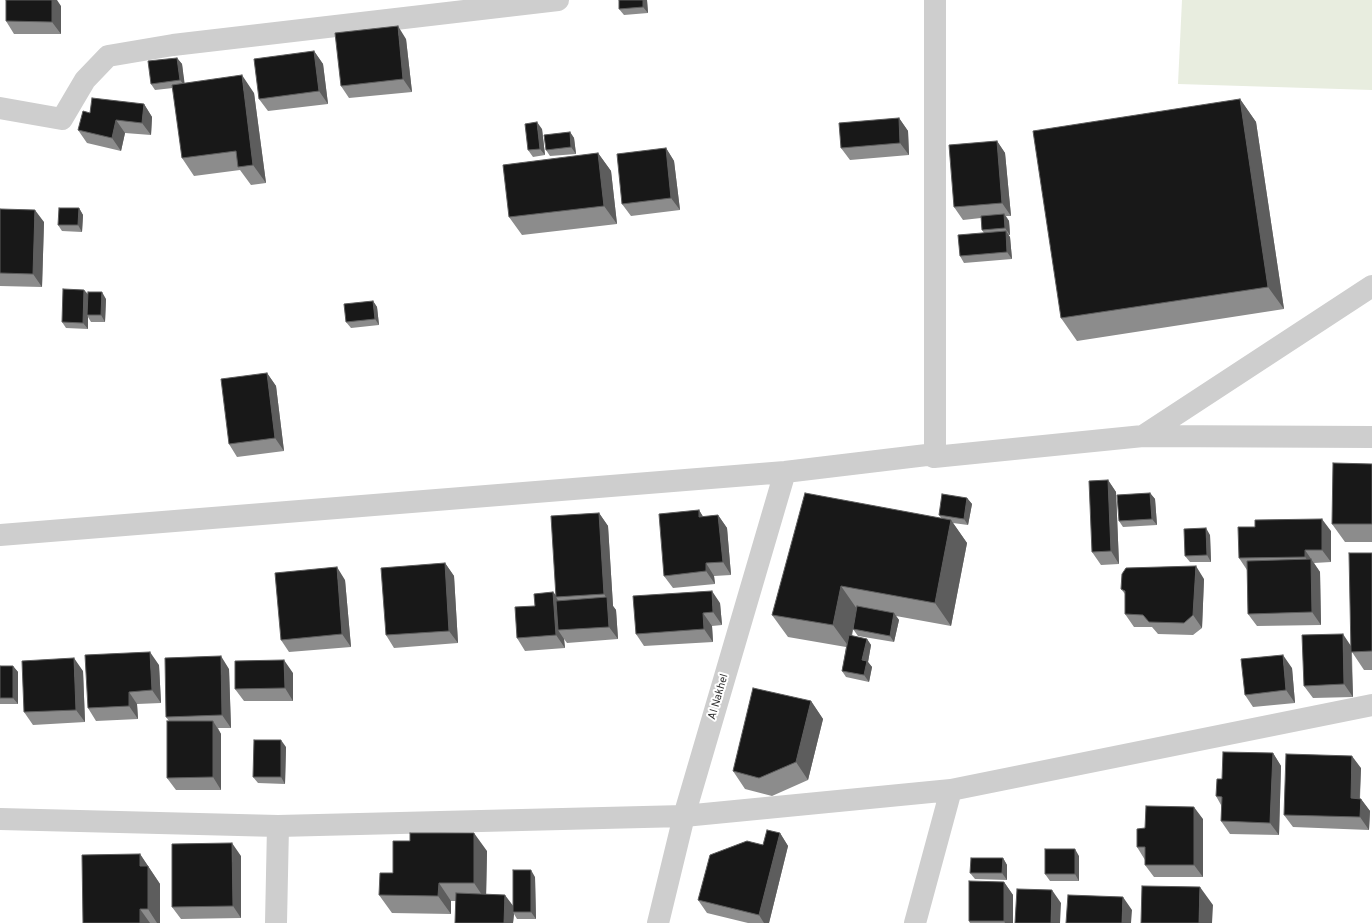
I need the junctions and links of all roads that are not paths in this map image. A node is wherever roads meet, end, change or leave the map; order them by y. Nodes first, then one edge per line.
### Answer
1 (558, 0) edge
2 (935, 0) edge
3 (0, 108) edge
4 (1372, 286) edge
5 (1143, 436) junction
6 (1372, 437) edge
7 (935, 454) junction
8 (785, 472) junction
9 (0, 535) edge
10 (1372, 705) edge
11 (951, 790) junction
12 (684, 816) junction
13 (0, 819) edge
14 (278, 826) junction
15 (276, 923) edge
16 (658, 923) edge
17 (915, 923) edge

1 - 3 street
2 - 7 street
4 - 5 street
5 - 6 street
5 - 7 street
7 - 8 street
8 - 9 street
8 - 12 street, Al Nakhel
10 - 11 street
11 - 12 street
11 - 17 street
12 - 14 street
12 - 16 street, Al Nakhel
13 - 14 street
14 - 15 street

